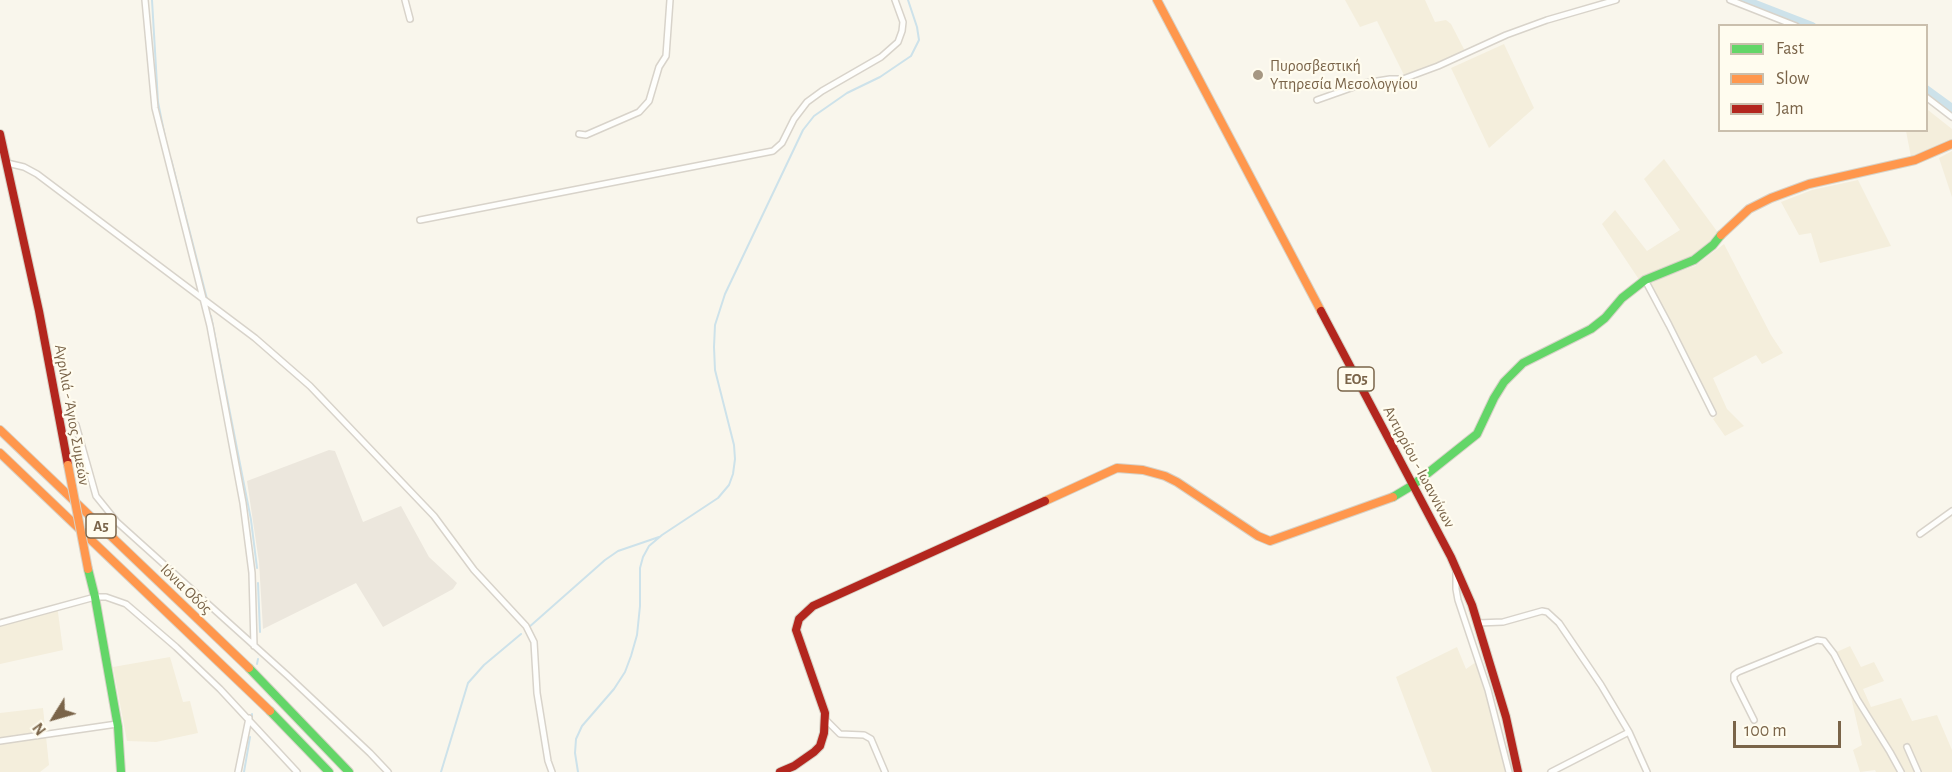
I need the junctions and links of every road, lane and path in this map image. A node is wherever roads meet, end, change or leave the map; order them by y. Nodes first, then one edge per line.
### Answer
1 (145, 0) edge
2 (405, 0) edge
3 (670, 0) edge
4 (895, 0) edge
5 (1157, 0) edge
6 (1616, 0) edge
7 (1730, 0) edge
8 (410, 19) dead end
9 (1791, 24) edge
10 (1928, 99) edge
11 (1317, 100) dead end
12 (1952, 117) edge
13 (0, 134) edge
14 (579, 134) dead end
15 (1952, 144) edge
16 (7, 163) junction
17 (420, 220) dead end
18 (1645, 280) junction
19 (203, 298) junction
20 (1713, 413) dead end
21 (76, 425) dead end
22 (0, 430) edge
23 (0, 453) edge
24 (1413, 485) junction
25 (1952, 511) edge
26 (1920, 534) dead end
27 (1456, 569) junction
28 (95, 597) junction
29 (0, 623) edge
30 (1478, 623) junction
31 (254, 646) junction
32 (249, 718) junction
33 (826, 720) junction
34 (1754, 720) dead end
35 (117, 724) junction
36 (1629, 732) junction
37 (0, 741) edge
38 (1907, 747) dead end
39 (121, 772) edge
40 (238, 772) edge
41 (297, 772) edge
42 (329, 772) edge
43 (349, 772) edge
44 (388, 772) edge
45 (552, 772) edge
46 (780, 772) edge
47 (885, 772) edge
48 (1509, 772) edge
49 (1518, 772) edge
50 (1551, 772) edge
51 (1647, 772) edge
52 (1901, 772) edge
53 (1918, 772) edge

1 - 19 street
2 - 8 street
3 - 14 street
4 - 17 street
5 - 24 main road, Αντιρρίου - Ιωαννίνων / ΕΟ5
6 - 11 street
7 - 9 street
10 - 12 street
13 - 16 main road, Αγριλιά - Άγιος Συμεών
15 - 18 main road
16 - 19 street
16 - 28 main road, Αγριλιά - Άγιος Συμεών, bridge
18 - 20 street
18 - 24 main road
19 - 31 street
19 - 45 street
21 - 31 street
22 - 43 main road, Ιόνια Οδός / Α5
23 - 42 main road, Ιόνια Οδός / Α5
24 - 27 main road, Αντιρρίου - Ιωαννίνων / ΕΟ5
24 - 33 main road
25 - 26 street
27 - 30 main road, Αντιρρίου - Ιωαννίνων / ΕΟ5
27 - 48 street
28 - 29 street
28 - 32 street
28 - 35 main road, Αγριλιά - Άγιος Συμεών
30 - 36 street
30 - 49 main road, Αντιρρίου - Ιωαννίνων / ΕΟ5
31 - 44 street
32 - 40 street
32 - 41 street
33 - 46 main road
33 - 47 street
34 - 52 street
35 - 37 street
35 - 39 main road, Αγριλιά - Άγιος Συμεών
36 - 50 street
36 - 51 street
38 - 53 street

